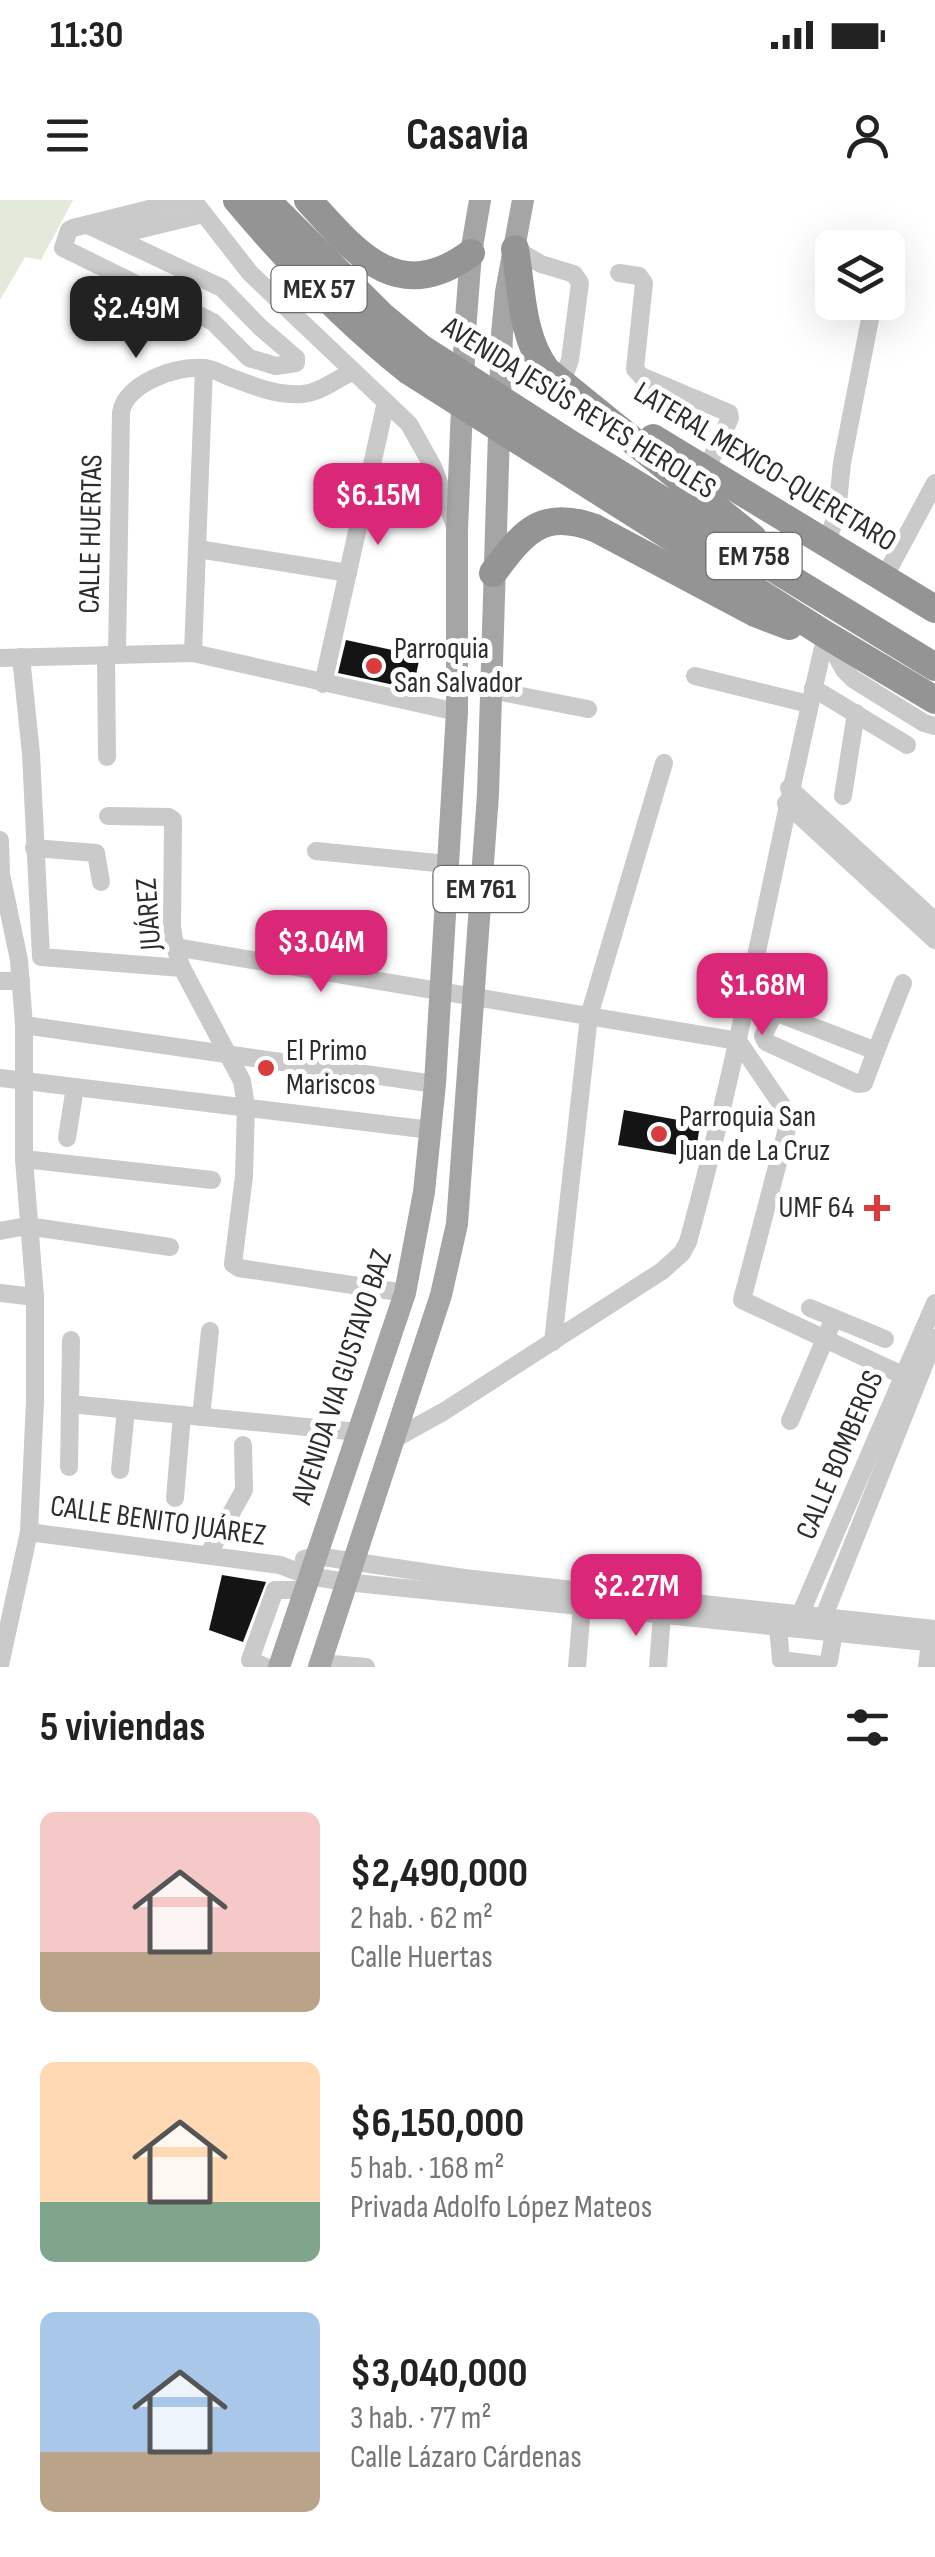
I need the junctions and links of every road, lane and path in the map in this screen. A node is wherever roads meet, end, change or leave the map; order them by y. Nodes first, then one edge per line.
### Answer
1 (185, 200) edge
2 (237, 200) edge
3 (266, 200) edge
4 (308, 200) edge
5 (480, 200) edge
6 (523, 200) edge
7 (198, 207) edge
8 (88, 225) junction
9 (113, 236) junction
10 (514, 249) junction
11 (471, 253) junction
12 (619, 273) dead end
13 (870, 320) edge
14 (415, 359) junction
15 (204, 368) junction
16 (353, 371) junction
17 (561, 384) junction
18 (386, 402) junction
19 (706, 470) junction
20 (935, 483) edge
21 (457, 531) junction
22 (827, 542) junction
23 (198, 549) junction
24 (348, 573) junction
25 (493, 573) junction
26 (885, 576) junction
27 (836, 606) junction
28 (935, 609) edge
29 (826, 635) junction
30 (193, 653) junction
31 (112, 655) junction
32 (21, 657) junction
33 (0, 658) edge
34 (935, 667) edge
35 (695, 676) dead end
36 (323, 684) junction
37 (491, 690) junction
38 (811, 696) junction
39 (935, 700) edge
40 (588, 710) dead end
41 (457, 712) junction
42 (856, 713) junction
43 (935, 726) edge
44 (907, 745) dead end
45 (107, 756) dead end
46 (664, 763) dead end
47 (788, 796) junction
48 (843, 796) dead end
49 (108, 816) dead end
50 (0, 840) edge
51 (34, 848) junction
52 (316, 851) dead end
53 (447, 864) junction
54 (1, 874) edge
55 (100, 882) dead end
56 (935, 920) edge
57 (935, 940) edge
58 (176, 947) junction
59 (182, 968) junction
60 (0, 981) edge
61 (21, 981) junction
62 (904, 982) dead end
63 (439, 991) junction
64 (474, 996) junction
65 (589, 1016) junction
66 (743, 1016) junction
67 (24, 1025) junction
68 (767, 1026) junction
69 (738, 1041) junction
70 (876, 1051) junction
71 (228, 1055) junction
72 (0, 1078) edge
73 (23, 1079) junction
74 (435, 1084) junction
75 (75, 1087) junction
76 (246, 1106) junction
77 (431, 1130) junction
78 (67, 1138) dead end
79 (24, 1159) junction
80 (212, 1180) dead end
81 (27, 1226) junction
82 (0, 1231) edge
83 (170, 1246) dead end
84 (0, 1293) edge
85 (404, 1293) junction
86 (35, 1297) junction
87 (935, 1303) edge
88 (810, 1308) dead end
89 (834, 1318) junction
90 (210, 1331) dead end
91 (935, 1338) edge
92 (885, 1339) dead end
93 (72, 1340) dead end
94 (824, 1340) junction
95 (553, 1342) junction
96 (911, 1379) junction
97 (70, 1404) junction
98 (126, 1410) junction
99 (182, 1415) junction
100 (201, 1417) junction
101 (790, 1421) dead end
102 (358, 1432) junction
103 (394, 1439) junction
104 (242, 1446) dead end
105 (69, 1467) dead end
106 (120, 1470) dead end
107 (175, 1498) dead end
108 (29, 1532) junction
109 (208, 1555) junction
110 (350, 1572) junction
111 (310, 1574) junction
112 (582, 1607) junction
113 (662, 1615) junction
114 (791, 1623) junction
115 (825, 1626) junction
116 (933, 1638) edge
117 (0, 1665) edge
118 (253, 1665) edge
119 (320, 1665) edge
120 (279, 1667) edge
121 (366, 1667) edge
122 (576, 1667) edge
123 (658, 1667) edge
124 (927, 1667) edge

1 - 8 street
2 - 14 highway, MEX 57
3 - 14 highway, AVENIDA JESÚS REYES HEROLES / EM 758
4 - 11 highway
5 - 11 main road, AVENIDA VIA GUSTAVO BAZ / EM 761
6 - 10 main road, EM 761
7 - 9 street
7 - 16 street
8 - 9 street
8 - 9 street
10 - 17 highway
10 - 17 street
10 - 25 main road, EM 761
11 - 21 main road, AVENIDA VIA GUSTAVO BAZ / EM 761
12 - 19 street
13 - 22 street
14 - 27 highway, AVENIDA JESÚS REYES HEROLES / EM 758
14 - 29 highway, AVENIDA JESÚS REYES HEROLES / EM 758
15 - 16 street
15 - 23 street
15 - 31 street, CALLE HUERTAS
16 - 18 street
17 - 19 highway, LATERAL MEXICO-QUERETARO
17 - 27 highway
18 - 21 street
18 - 24 street
19 - 22 highway, LATERAL MEXICO-QUERETARO
20 - 26 street
21 - 41 main road, AVENIDA VIA GUSTAVO BAZ / EM 761
22 - 26 highway, LATERAL MEXICO-QUERETARO
23 - 24 street
23 - 30 street
24 - 36 street
25 - 29 highway
25 - 37 main road, EM 761
26 - 28 highway, LATERAL MEXICO-QUERETARO
27 - 34 highway, AVENIDA JESÚS REYES HEROLES / EM 758
29 - 38 street
29 - 39 highway, AVENIDA JESÚS REYES HEROLES / EM 758
29 - 43 street
30 - 31 street
30 - 36 street
31 - 32 street
31 - 45 street, CALLE HUERTAS
32 - 33 street
32 - 51 street
35 - 38 street
36 - 41 street
37 - 40 street
37 - 64 main road, EM 761
38 - 42 street
38 - 47 street
41 - 53 main road, AVENIDA VIA GUSTAVO BAZ / EM 761
42 - 44 street
42 - 48 street
46 - 65 street
47 - 56 street
47 - 57 street
47 - 66 street
49 - 58 street, JUÁREZ
50 - 54 street, CALLE BENITO JUÁREZ
51 - 55 street
51 - 59 street
52 - 53 street
53 - 63 main road, AVENIDA VIA GUSTAVO BAZ / EM 761
54 - 61 street, CALLE BENITO JUÁREZ
58 - 59 street, JUÁREZ
58 - 63 street
59 - 71 street, JUÁREZ
60 - 61 street
61 - 67 street, CALLE BENITO JUÁREZ
62 - 70 street
63 - 64 street
63 - 74 main road, AVENIDA VIA GUSTAVO BAZ / EM 761
64 - 65 street
64 - 103 main road, EM 761
65 - 69 street
65 - 95 street
66 - 68 street
66 - 69 street
67 - 71 street
67 - 73 street, CALLE BENITO JUÁREZ
68 - 70 street
68 - 70 street
69 - 94 street
69 - 95 street
71 - 74 street
71 - 76 street, JUÁREZ
72 - 73 street
73 - 75 street
73 - 79 street, CALLE BENITO JUÁREZ
74 - 77 main road, AVENIDA VIA GUSTAVO BAZ / EM 761
75 - 76 street
75 - 78 street
76 - 77 street
76 - 85 street
77 - 85 main road, AVENIDA VIA GUSTAVO BAZ / EM 761
79 - 80 street
79 - 81 street, CALLE BENITO JUÁREZ
81 - 82 street
81 - 83 street
81 - 86 street, CALLE BENITO JUÁREZ
84 - 86 street
85 - 102 main road, AVENIDA VIA GUSTAVO BAZ / EM 761
86 - 108 street, CALLE BENITO JUÁREZ
87 - 96 street, CALLE BOMBEROS
88 - 89 street
89 - 92 street
89 - 94 street
90 - 100 street
91 - 96 street, CALLE BOMBEROS
93 - 97 street
94 - 96 street
94 - 101 street
95 - 103 street
96 - 114 street, CALLE BOMBEROS
96 - 115 street, CALLE BOMBEROS
97 - 98 street
97 - 105 street
98 - 99 street
98 - 106 street
99 - 100 street
99 - 107 street
100 - 102 street
102 - 111 main road, AVENIDA VIA GUSTAVO BAZ / EM 761
103 - 110 main road, EM 761
104 - 109 street
108 - 109 street, CALLE BENITO JUÁREZ
108 - 117 street, CALLE BENITO JUÁREZ
109 - 111 street, CALLE BENITO JUÁREZ
110 - 111 street
110 - 112 street
110 - 114 street
110 - 119 main road
111 - 118 street
111 - 120 main road, AVENIDA VIA GUSTAVO BAZ
112 - 113 street
112 - 122 street
113 - 114 street
113 - 123 street
114 - 115 street
114 - 115 street, CALLE BOMBEROS
115 - 116 street
116 - 124 street
119 - 121 street

